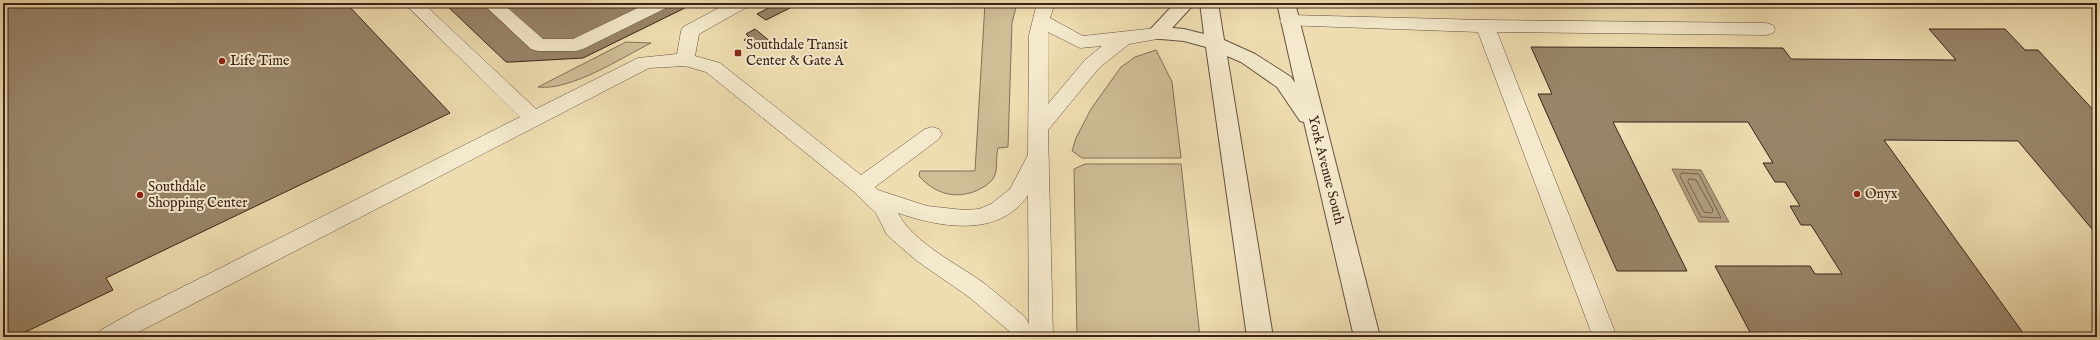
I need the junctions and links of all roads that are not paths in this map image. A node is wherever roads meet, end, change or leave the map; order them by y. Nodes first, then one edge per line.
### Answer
1 (413, 3) edge
2 (491, 3) edge
3 (662, 3) edge
4 (742, 3) edge
5 (1046, 3) edge
6 (1186, 3) edge
7 (1208, 3) edge
8 (1287, 12) edge
9 (1040, 21) junction
10 (1485, 26) junction
11 (1766, 29) dead end
12 (1156, 34) junction
13 (1123, 39) junction
14 (1215, 43) junction
15 (685, 60) junction
16 (533, 118) junction
17 (1038, 129) junction
18 (1316, 129) junction
19 (932, 134) dead end
20 (1038, 155) junction
21 (866, 190) junction
22 (109, 337) edge
23 (1024, 337) edge
24 (1041, 337) edge
25 (1260, 337) edge
26 (1367, 337) edge
27 (1605, 337) edge

1 - 16 lane
2 - 3 lane
4 - 15 lane
5 - 9 lane
6 - 12 street
7 - 14 street
8 - 10 lane
8 - 18 street, York Avenue South
9 - 13 lane
9 - 17 lane
10 - 11 lane
10 - 27 lane
12 - 13 lane
12 - 14 street
13 - 17 lane
14 - 18 street
14 - 25 street
15 - 16 lane
15 - 21 lane
16 - 22 lane
17 - 20 lane
18 - 26 street, York Avenue South
19 - 21 lane
20 - 21 lane
20 - 24 lane
21 - 23 lane

